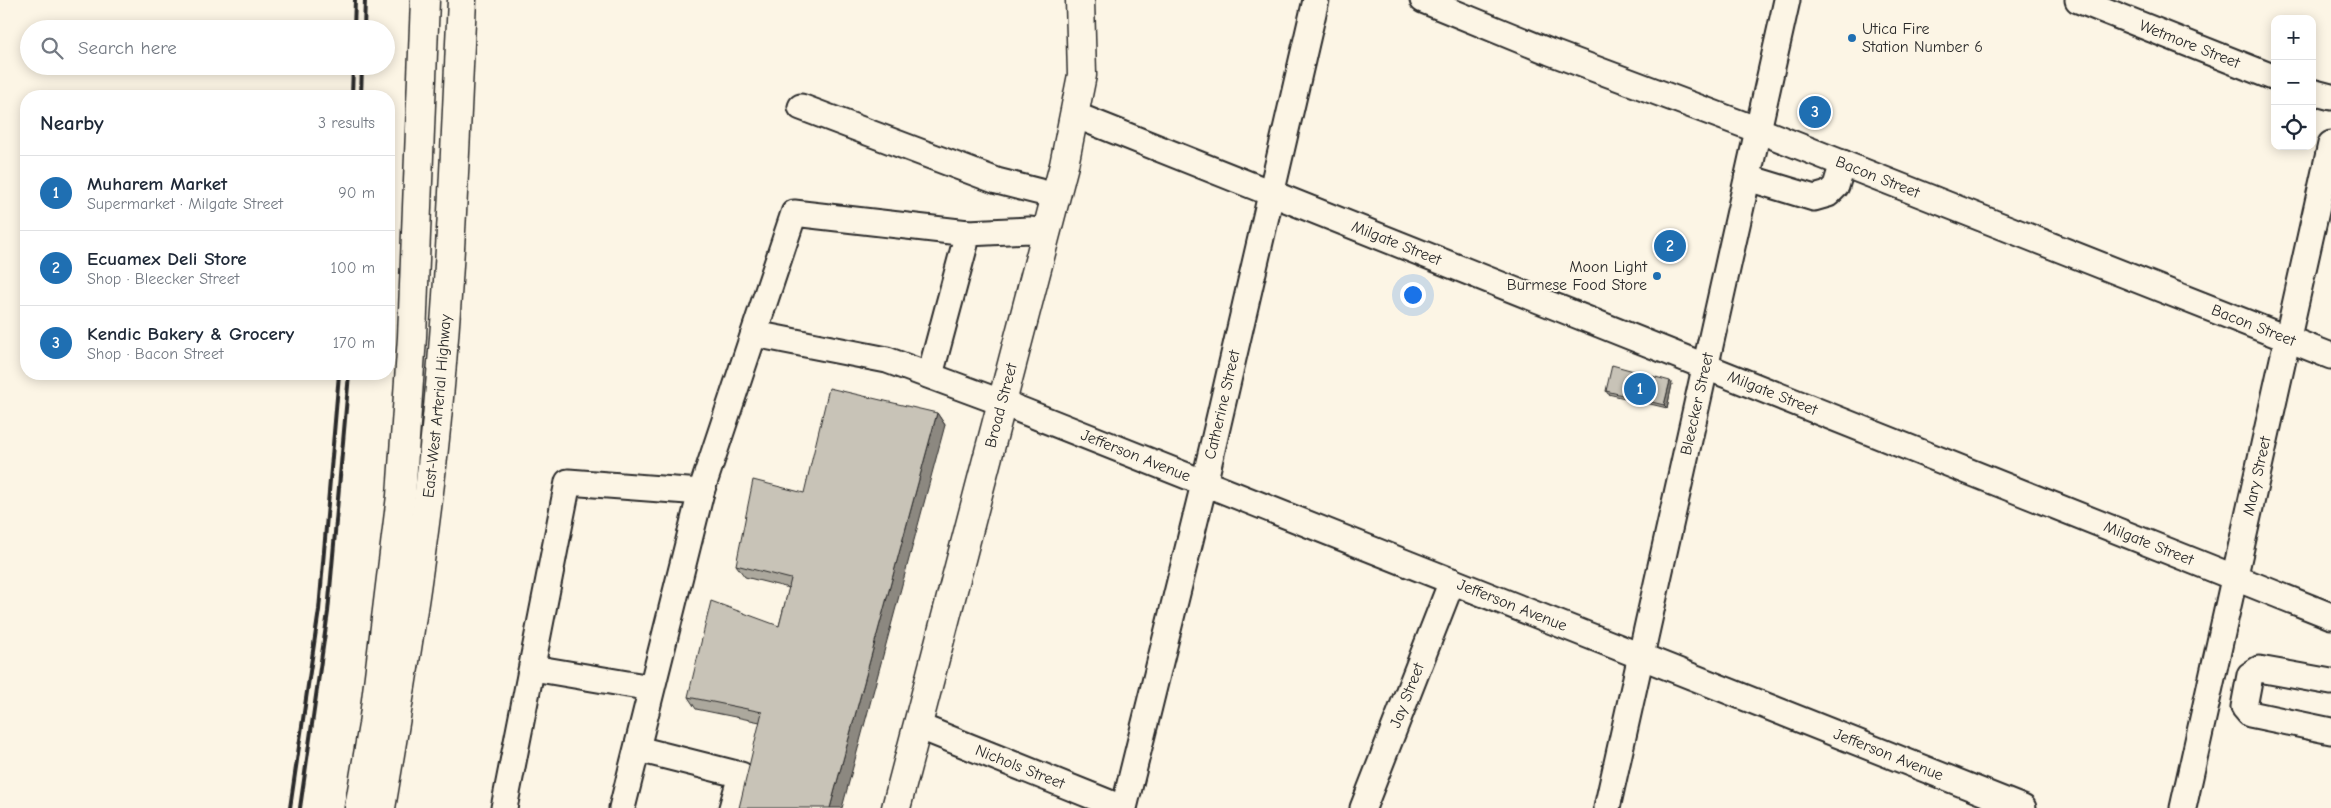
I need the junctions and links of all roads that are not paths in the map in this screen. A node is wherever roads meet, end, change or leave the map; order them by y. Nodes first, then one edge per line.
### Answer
1 (425, 0) edge
2 (462, 0) edge
3 (1080, 0) edge
4 (1316, 0) edge
5 (1423, 0) edge
6 (1787, 0) edge
7 (2078, 0) edge
8 (2271, 76) edge
9 (2316, 93) edge
10 (2331, 97) edge
11 (801, 107) dead end
12 (1075, 115) junction
13 (1758, 130) junction
14 (2331, 144) edge
15 (1843, 163) junction
16 (1748, 178) junction
17 (1273, 193) junction
18 (1056, 196) junction
19 (1047, 232) junction
20 (968, 233) junction
21 (755, 334) junction
22 (2287, 338) junction
23 (2331, 356) edge
24 (1706, 365) junction
25 (930, 375) junction
26 (1003, 403) junction
27 (1204, 484) junction
28 (701, 492) junction
29 (2235, 577) junction
30 (1452, 581) junction
31 (2331, 616) edge
32 (1641, 656) junction
33 (533, 668) junction
34 (2331, 682) edge
35 (651, 688) junction
36 (918, 726) junction
37 (2331, 731) edge
38 (638, 749) junction
39 (359, 808) edge
40 (381, 808) edge
41 (504, 808) edge
42 (622, 808) edge
43 (732, 808) edge
44 (896, 808) edge
45 (1123, 808) edge
46 (1363, 808) edge
47 (1607, 808) edge
48 (2023, 808) edge
49 (2183, 808) edge

1 - 39 main road, East-West Arterial Highway
2 - 40 main road, East-West Arterial Highway
3 - 12 main road, Broad Street
4 - 17 street, Catherine Street
5 - 13 street, Bacon Street
6 - 13 street, Bleecker Street
7 - 8 street, Wetmore Street
9 - 10 street
11 - 18 street
12 - 17 street, Milgate Street
12 - 18 main road, Broad Street
13 - 15 street, Bacon Street
13 - 16 street, Bleecker Street
14 - 22 street, Mary Street
15 - 16 street
15 - 22 street, Bacon Street
16 - 24 street, Bleecker Street
17 - 24 street, Milgate Street
17 - 27 street, Catherine Street
18 - 19 main road, Broad Street
19 - 20 street
19 - 26 main road, Broad Street
20 - 21 street
20 - 25 street
21 - 25 street, Jefferson Avenue
21 - 28 street
22 - 23 street, Bacon Street
22 - 29 street, Mary Street
24 - 29 street, Milgate Street
24 - 32 street, Bleecker Street
25 - 26 street, Jefferson Avenue
26 - 27 street, Jefferson Avenue
26 - 36 main road, Broad Street
27 - 30 street, Jefferson Avenue
27 - 45 street, Catherine Street
28 - 33 street
28 - 35 street
29 - 31 street, Milgate Street
29 - 49 street, Mary Street
30 - 32 street, Jefferson Avenue
30 - 46 street, Jay Street
32 - 47 street, Bleecker Street
32 - 48 street, Jefferson Avenue
33 - 35 street
33 - 41 street
34 - 37 street
35 - 38 street
36 - 44 main road, Broad Street
36 - 45 street, Nichols Street
38 - 42 street
38 - 43 street

